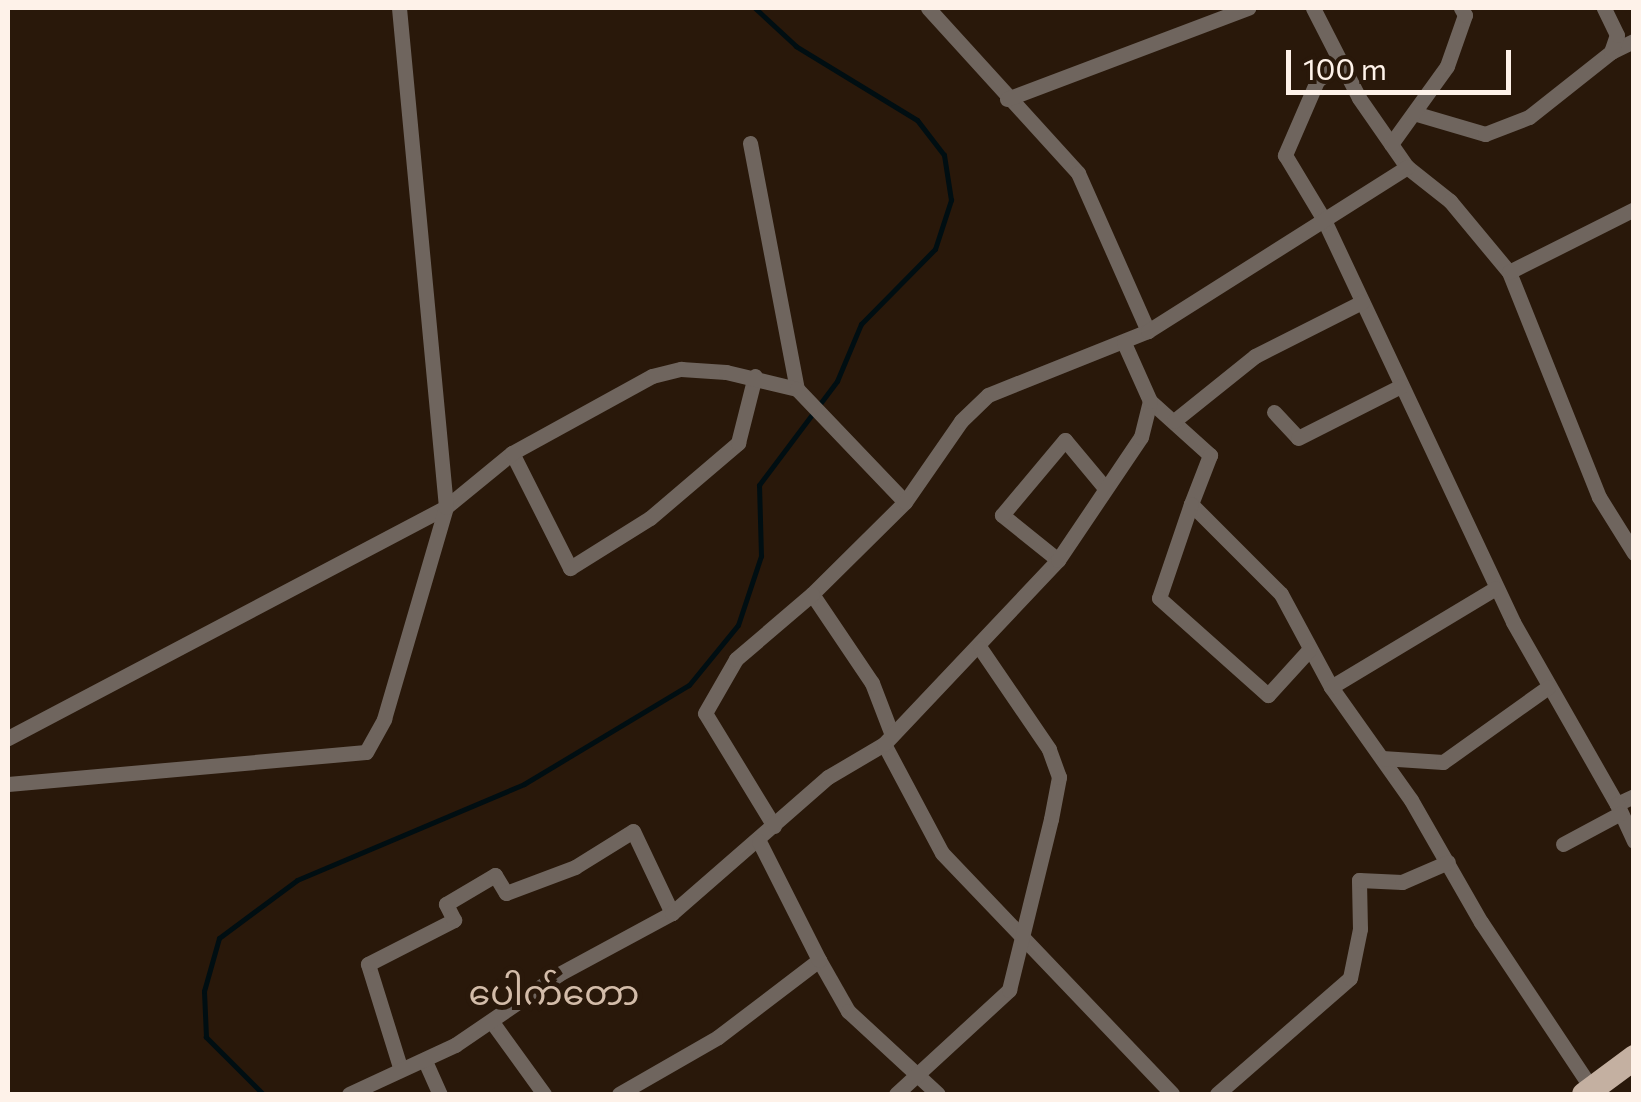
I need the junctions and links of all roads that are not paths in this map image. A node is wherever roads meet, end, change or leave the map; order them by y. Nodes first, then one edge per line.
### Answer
1 (400, 8) edge
2 (928, 8) edge
3 (1248, 8) edge
4 (1313, 8) edge
5 (1604, 8) edge
6 (1466, 10) edge
7 (1634, 41) edge
8 (1611, 52) junction
9 (1340, 64) junction
10 (1007, 99) junction
11 (1417, 114) junction
12 (750, 144) dead end
13 (1391, 144) junction
14 (1407, 168) junction
15 (1634, 208) edge
16 (1324, 222) junction
17 (1509, 272) junction
18 (1362, 302) junction
19 (1148, 330) junction
20 (1124, 343) junction
21 (755, 376) junction
22 (1401, 386) junction
23 (797, 389) junction
24 (1150, 401) junction
25 (1274, 412) dead end
26 (1174, 421) junction
27 (512, 453) junction
28 (1105, 488) junction
29 (905, 502) junction
30 (1192, 504) junction
31 (446, 506) junction
32 (1634, 554) edge
33 (1058, 560) junction
34 (1496, 588) junction
35 (812, 594) junction
36 (980, 648) junction
37 (1309, 650) junction
38 (1332, 687) junction
39 (1548, 687) junction
40 (8, 738) edge
41 (888, 739) junction
42 (1382, 758) junction
43 (8, 784) edge
44 (1634, 796) edge
45 (1618, 809) junction
46 (774, 826) junction
47 (759, 840) junction
48 (1634, 840) edge
49 (1563, 844) dead end
50 (1448, 862) junction
51 (672, 913) junction
52 (1025, 935) junction
53 (819, 960) junction
54 (492, 1022) junction
55 (425, 1061) junction
56 (1632, 1063) edge
57 (400, 1067) junction
58 (918, 1073) junction
59 (1588, 1092) edge
60 (349, 1094) edge
61 (440, 1094) edge
62 (544, 1094) edge
63 (619, 1094) edge
64 (896, 1094) edge
65 (938, 1094) edge
66 (1172, 1094) edge
67 (1217, 1094) edge

1 - 31 street
2 - 10 street
3 - 10 street
4 - 9 street
5 - 8 street
6 - 11 street
7 - 8 street
8 - 11 street
9 - 13 street
9 - 16 street
10 - 19 street
11 - 13 street
12 - 23 street
13 - 14 street
14 - 16 street
14 - 17 street
15 - 17 street
16 - 18 street
16 - 19 street
17 - 32 street
18 - 22 street
18 - 26 street
19 - 20 street
20 - 24 street
20 - 29 street
21 - 23 street
21 - 27 street
21 - 27 street
22 - 25 street
22 - 34 street
23 - 29 street
24 - 26 street
24 - 28 street
26 - 30 street
27 - 31 street
28 - 33 street
28 - 33 street
29 - 35 street
30 - 37 street
30 - 37 street
31 - 40 street
31 - 43 street
33 - 36 street
34 - 38 street
34 - 39 street
35 - 41 street
35 - 46 street
36 - 41 street
36 - 52 street
37 - 38 street
38 - 42 street
39 - 42 street
39 - 45 street
41 - 46 street
41 - 52 street
42 - 50 street
44 - 45 street
45 - 48 street
45 - 49 street
46 - 47 street
47 - 51 street
47 - 53 street
50 - 59 street
50 - 67 street
51 - 54 street
51 - 57 street
52 - 58 street
52 - 66 street
53 - 58 street
53 - 63 street
54 - 55 street
54 - 62 street
55 - 57 street
55 - 61 street
56 - 59 main road
57 - 60 street
58 - 64 street
58 - 65 street

